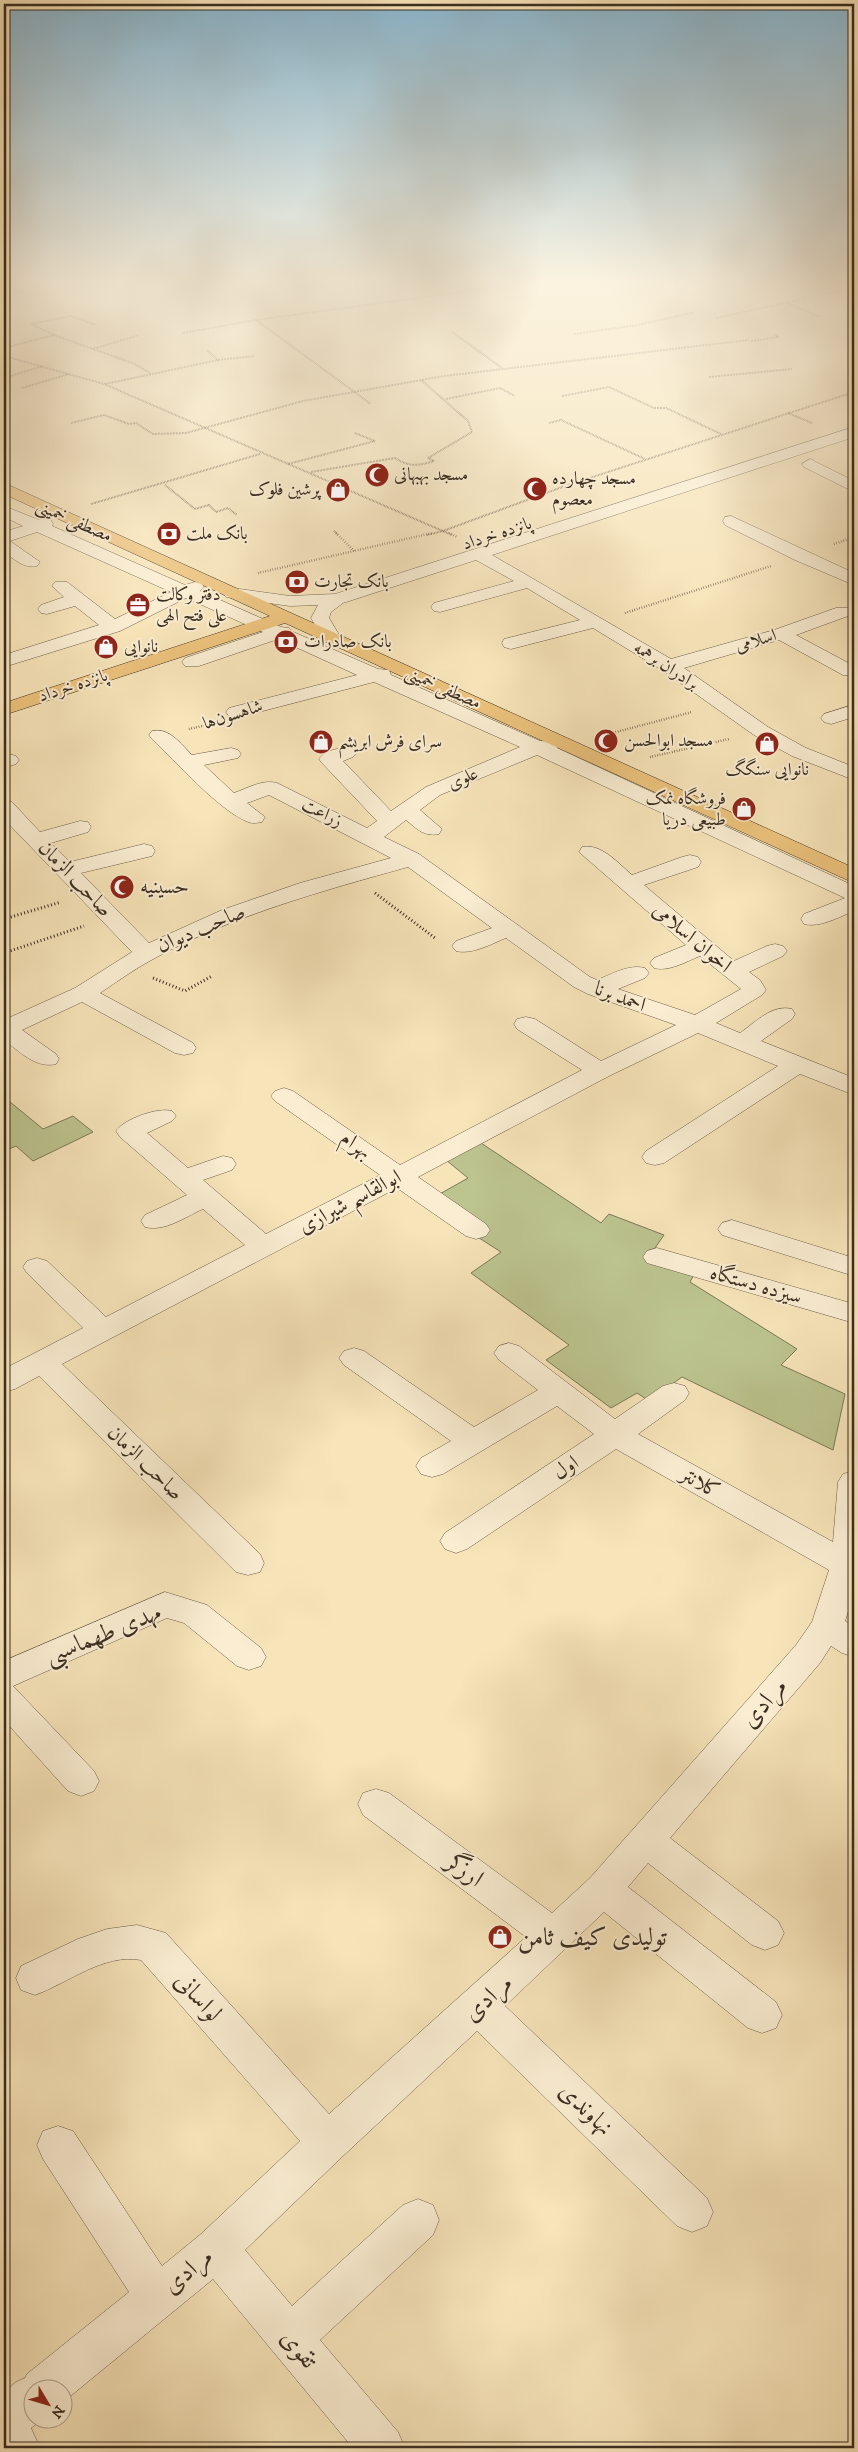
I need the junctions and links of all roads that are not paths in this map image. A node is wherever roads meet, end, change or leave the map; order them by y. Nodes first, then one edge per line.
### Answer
1 (854, 419) edge
2 (854, 432) edge
3 (810, 464) dead end
4 (847, 483) edge
5 (813, 487) dead end
6 (4, 488) edge
7 (4, 511) edge
8 (60, 514) junction
9 (731, 521) dead end
10 (37, 526) junction
11 (4, 537) edge
12 (4, 544) edge
13 (478, 554) junction
14 (32, 562) dead end
15 (854, 580) edge
16 (209, 582) junction
17 (529, 582) junction
18 (61, 586) dead end
19 (185, 591) junction
20 (77, 599) junction
21 (337, 600) junction
22 (440, 607) dead end
23 (47, 609) dead end
24 (842, 612) dead end
25 (283, 616) junction
26 (596, 622) junction
27 (262, 624) junction
28 (113, 627) junction
29 (781, 634) junction
30 (332, 638) junction
31 (511, 643) dead end
32 (174, 653) junction
33 (4, 661) edge
34 (192, 662) junction
35 (669, 666) junction
36 (401, 669) junction
37 (850, 671) dead end
38 (377, 675) junction
39 (4, 709) edge
40 (854, 711) edge
41 (236, 712) road end
42 (832, 718) dead end
43 (4, 723) edge
44 (159, 735) road end
45 (566, 744) junction
46 (537, 747) junction
47 (346, 753) dead end
48 (231, 754) dead end
49 (188, 762) junction
50 (854, 773) edge
51 (231, 802) junction
52 (4, 807) edge
53 (398, 816) junction
54 (254, 817) dead end
55 (80, 827) dead end
56 (431, 829) dead end
57 (369, 837) junction
58 (36, 840) junction
59 (144, 851) dead end
60 (590, 852) dead end
61 (411, 859) junction
62 (690, 862) dead end
63 (66, 870) junction
64 (854, 876) edge
65 (629, 883) junction
66 (854, 894) edge
67 (854, 903) edge
68 (812, 919) dead end
69 (507, 930) junction
70 (464, 946) dead end
71 (700, 948) junction
72 (775, 951) dead end
73 (146, 953) junction
74 (662, 962) dead end
75 (731, 971) junction
76 (637, 973) dead end
77 (596, 989) junction
78 (83, 993) junction
79 (783, 1014) dead end
80 (526, 1024) dead end
81 (697, 1024) junction
82 (4, 1029) edge
83 (743, 1042) junction
84 (184, 1048) dead end
85 (47, 1058) dead end
86 (798, 1064) junction
87 (600, 1071) junction
88 (854, 1087) edge
89 (284, 1096) dead end
90 (162, 1116) dead end
91 (655, 1157) dead end
92 (223, 1164) dead end
93 (400, 1176) junction
94 (184, 1178) junction
95 (205, 1197) junction
96 (154, 1221) dead end
97 (732, 1229) dead end
98 (476, 1230) dead end
99 (264, 1247) junction
100 (657, 1257) dead end
101 (37, 1267) dead end
102 (854, 1267) edge
103 (854, 1314) edge
104 (103, 1331) junction
105 (509, 1354) dead end
106 (354, 1358) dead end
107 (42, 1362) junction
108 (4, 1382) edge
109 (558, 1392) junction
110 (674, 1393) dead end
111 (615, 1436) junction
112 (474, 1442) junction
113 (432, 1466) dead end
114 (853, 1505) edge
115 (456, 1541) dead end
116 (248, 1563) dead end
117 (848, 1565) junction
118 (841, 1635) edge
119 (249, 1657) dead end
120 (4, 1676) edge
121 (4, 1697) edge
122 (81, 1780) dead end
123 (376, 1804) dead end
124 (645, 1840) junction
125 (602, 1889) junction
126 (766, 1933) dead end
127 (554, 1936) junction
128 (35, 1978) dead end
129 (479, 2007) junction
130 (762, 2015) dead end
131 (328, 2142) junction
132 (58, 2145) dead end
133 (692, 2212) dead end
134 (418, 2220) dead end
135 (216, 2249) junction
136 (157, 2297) junction
137 (290, 2338) junction
138 (55, 2380) edge
139 (22, 2407) edge
140 (4, 2422) edge
141 (17, 2448) edge
142 (382, 2448) edge

1 - 25 street, پانزده خرداد
2 - 13 street, پانزده خرداد
3 - 4 street
4 - 5 street
6 - 8 main road, مصطفی خمینی
7 - 10 street
8 - 10 street
8 - 16 main road, مصطفی خمینی
9 - 15 street
10 - 11 street
10 - 19 street
12 - 14 street
13 - 17 street, برادران برهمه
13 - 21 street, پانزده خرداد
16 - 19 street
16 - 25 main road, مصطفی خمینی
17 - 22 street
17 - 26 street, برادران برهمه
18 - 20 street
19 - 27 street
19 - 28 street
20 - 23 street
20 - 28 street
21 - 25 street
21 - 30 street
24 - 29 street, اسلامی
25 - 27 street
25 - 30 main road, مصطفی خمینی
25 - 34 street, پانزده خرداد
25 - 38 street
26 - 31 street
26 - 35 street, برادران برهمه
27 - 32 main road, پانزده خرداد
28 - 33 street
29 - 35 street, اسلامی
29 - 37 street
30 - 36 main road, مصطفی خمینی
32 - 34 main road
32 - 39 main road, پانزده خرداد
34 - 43 main road, پانزده خرداد
35 - 50 street, برادران برهمه
36 - 38 street, شاهسون‌ها
36 - 45 main road, مصطفی خمینی
38 - 41 street, شاهسون‌ها
38 - 46 street
40 - 42 street
44 - 49 street
45 - 46 street, علوی
45 - 64 main road, مصطفی خمینی
46 - 53 street, علوی
46 - 66 street
47 - 53 street
48 - 49 street
49 - 51 street
51 - 54 street
51 - 57 street, زراعت
52 - 58 street, صاحب الزمان
53 - 56 street
53 - 57 street, علوی
55 - 58 street
57 - 61 street, زراعت
58 - 63 street, صاحب الزمان
59 - 63 street
60 - 65 street
61 - 69 street, احمد برنا
61 - 73 street, صاحب دیوان
62 - 65 street, اخوان اسلامی
63 - 73 street, صاحب الزمان
65 - 71 street, اخوان اسلامی
67 - 68 street
69 - 70 street
69 - 77 street, احمد برنا
71 - 74 street
71 - 75 street, اخوان اسلامی
72 - 75 street
73 - 78 street, صاحب دیوان
75 - 81 street, اخوان اسلامی
76 - 77 street
77 - 81 street, احمد برنا
78 - 82 street, صاحب دیوان
78 - 84 street
79 - 83 street
80 - 87 street
81 - 83 street, احمد برنا
81 - 87 street, ابوالقاسم شیرازی
82 - 85 street
83 - 86 street, احمد برنا
86 - 88 street, احمد برنا
86 - 91 street
87 - 93 street, ابوالقاسم شیرازی
89 - 93 street, بهرام
90 - 94 street
92 - 94 street
93 - 98 street, بهرام
93 - 99 street, ابوالقاسم شیرازی
94 - 95 street
95 - 96 street
95 - 99 street
97 - 102 street
99 - 104 street, ابوالقاسم شیرازی
100 - 103 street, سیزده دستگاه
101 - 104 street
104 - 107 street, ابوالقاسم شیرازی
105 - 109 street, کلانتر
106 - 112 street
107 - 108 street, ابوالقاسم شیرازی
107 - 116 street, صاحب الزمان
109 - 111 street, کلانتر
109 - 112 street
110 - 111 street, اول
111 - 115 street, اول
111 - 117 street, کلانتر
112 - 113 street
114 - 117 street, مرادی
117 - 118 street, مرادی
118 - 124 street, مرادی
119 - 120 street, مهدی طهماسبی
121 - 122 street
123 - 127 street, ارزگر
124 - 125 street, مرادی
124 - 126 street
125 - 127 street, مرادی
125 - 130 street
127 - 129 street, مرادی
128 - 131 street, لواسانی
129 - 131 street, مرادی
129 - 133 street, نهاوندی
131 - 135 street, مرادی
132 - 136 street
134 - 137 street
135 - 136 street, مرادی
135 - 137 street, تقوی
136 - 138 street, مرادی
137 - 142 street, تقوی
139 - 140 street
140 - 141 street

